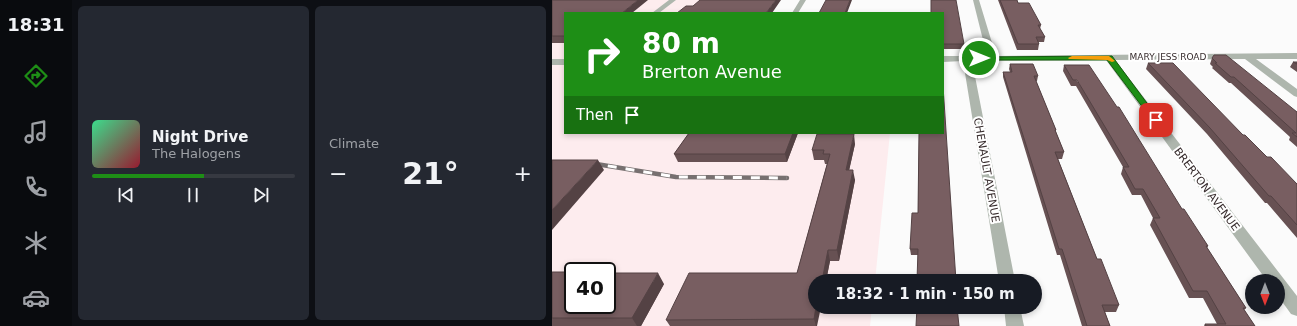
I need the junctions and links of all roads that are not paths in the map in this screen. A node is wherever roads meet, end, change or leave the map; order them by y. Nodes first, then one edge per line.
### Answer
1 (672, 0) edge
2 (804, 0) edge
3 (976, 0) edge
4 (656, 12) edge
5 (796, 12) edge
6 (1297, 56) edge
7 (1248, 57) junction
8 (992, 58) junction
9 (1109, 58) junction
10 (944, 59) edge
11 (967, 59) junction
12 (552, 62) edge
13 (564, 62) edge
14 (1297, 94) edge
15 (1006, 274) edge
16 (1271, 274) edge
17 (1285, 293) edge
18 (1297, 309) edge
19 (1013, 314) edge
20 (1015, 326) edge

1 - 4 street
2 - 5 street
3 - 8 street
6 - 7 street, MARY JESS ROAD
7 - 9 street, MARY JESS ROAD
7 - 14 street
8 - 9 street, MARY JESS ROAD
8 - 11 street, MARY JESS ROAD
9 - 16 street, BRERTON AVENUE
10 - 11 street, MARY JESS ROAD
11 - 15 street, CHENAULT AVENUE
12 - 13 street
17 - 18 street
19 - 20 street

